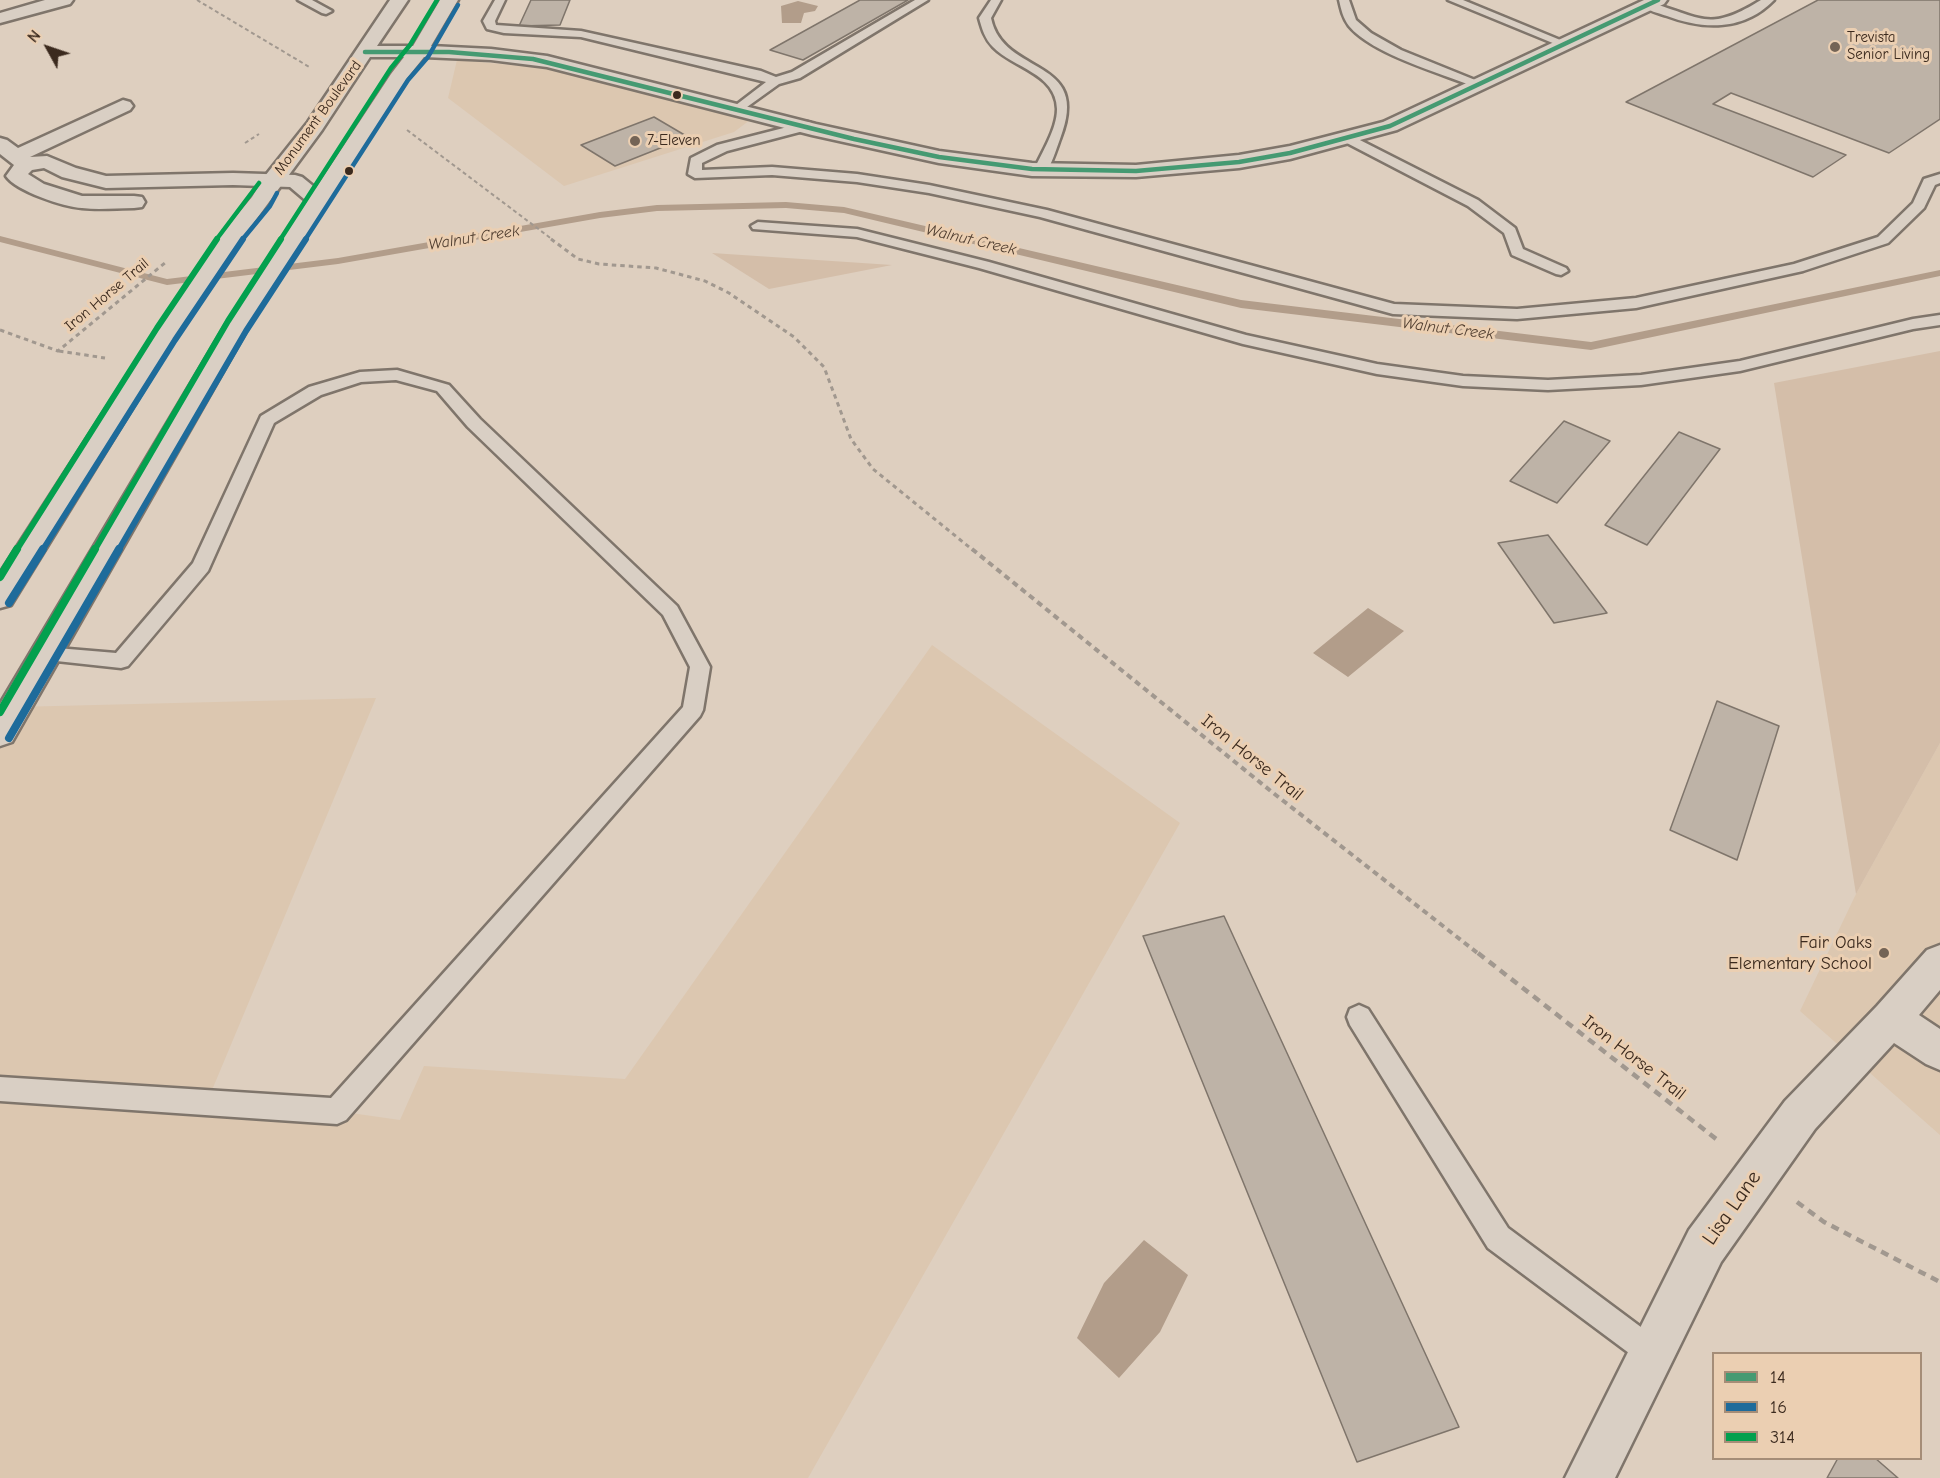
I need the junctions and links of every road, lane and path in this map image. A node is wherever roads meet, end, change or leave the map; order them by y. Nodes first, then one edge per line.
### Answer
1 (64, 0) edge
2 (197, 0) edge
3 (303, 0) edge
4 (399, 0) edge
5 (449, 0) edge
6 (500, 0) edge
7 (923, 0) edge
8 (996, 0) edge
9 (1344, 0) edge
10 (1453, 0) edge
11 (1769, 0) edge
12 (1652, 3) edge
13 (326, 11) dead end
14 (0, 18) edge
15 (1564, 44) junction
16 (419, 51) junction
17 (365, 52) junction
18 (317, 72) dead end
19 (775, 81) junction
20 (1479, 84) junction
21 (123, 106) dead end
22 (740, 108) junction
23 (400, 125) dead end
24 (807, 126) junction
25 (1350, 139) junction
26 (14, 155) edge
27 (1041, 170) junction
28 (1940, 178) edge
29 (267, 190) junction
30 (318, 199) junction
31 (224, 201) dead end
32 (158, 202) dead end
33 (758, 226) dead end
34 (173, 256) dead end
35 (1561, 271) dead end
36 (1940, 320) edge
37 (0, 330) edge
38 (0, 597) edge
39 (45, 654) junction
40 (0, 733) edge
41 (1940, 962) edge
42 (1359, 1017) dead end
43 (1891, 1019) junction
44 (1940, 1051) edge
45 (0, 1089) edge
46 (1758, 1172) junction
47 (1940, 1282) edge
48 (1651, 1352) junction
49 (1589, 1478) edge

1 - 14 street
2 - 18 path
3 - 13 lane
4 - 17 street, Monument Boulevard
5 - 16 street
6 - 19 lane
7 - 19 lane
8 - 27 lane
9 - 20 lane
10 - 15 lane
11 - 12 lane
12 - 15 street
15 - 20 street
16 - 17 street
16 - 22 street
16 - 30 street
17 - 29 street, Monument Boulevard
19 - 22 lane
20 - 25 street
21 - 26 street
22 - 24 street
23 - 46 path, Iron Horse Trail
24 - 27 street
24 - 28 lane
25 - 27 street
25 - 35 lane
26 - 29 street
26 - 32 street
29 - 30 street
29 - 31 street
29 - 38 street, Monument Boulevard
30 - 39 street
33 - 36 lane
34 - 37 path, Iron Horse Trail
39 - 40 street
39 - 45 lane
41 - 43 street, Lisa Lane
42 - 48 lane
43 - 44 street
43 - 46 street, Lisa Lane
46 - 47 path, Iron Horse Trail
46 - 48 street, Lisa Lane
48 - 49 street, Lisa Lane

